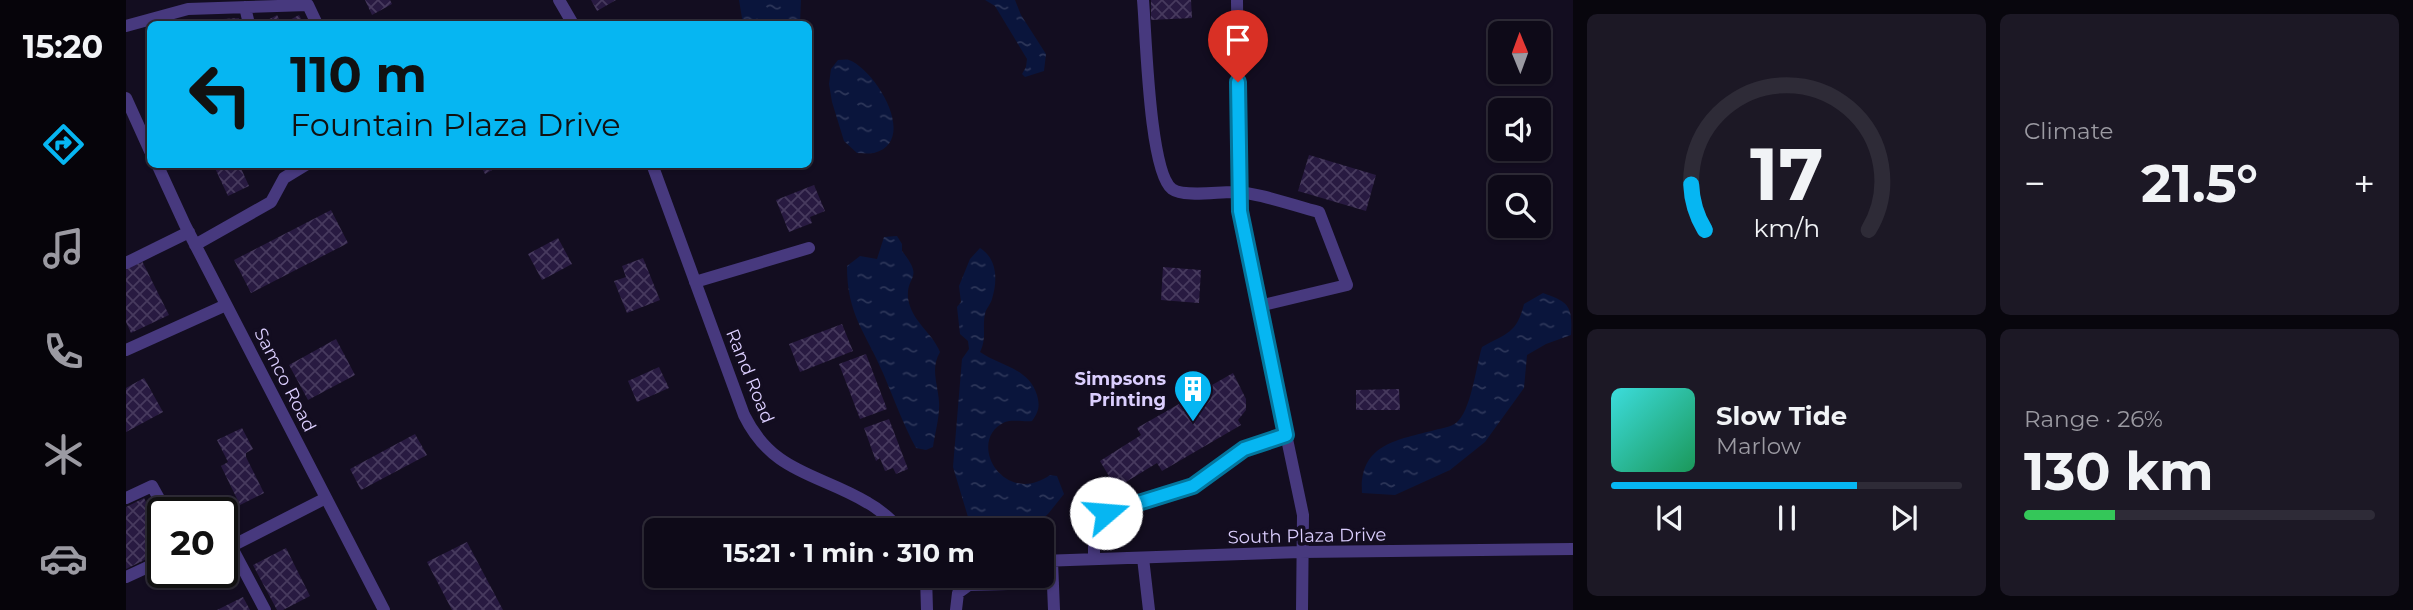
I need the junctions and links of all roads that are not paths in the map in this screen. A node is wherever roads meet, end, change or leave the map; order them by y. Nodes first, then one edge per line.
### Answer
1 (559, 0) edge
2 (1143, 0) edge
3 (1237, 0) edge
4 (245, 7) junction
5 (248, 21) edge
6 (316, 21) edge
7 (571, 21) edge
8 (126, 26) edge
9 (126, 98) edge
10 (147, 144) edge
11 (159, 168) edge
12 (300, 168) edge
13 (653, 168) edge
14 (1239, 192) junction
15 (189, 232) junction
16 (195, 245) junction
17 (809, 248) dead end
18 (126, 262) edge
19 (695, 282) junction
20 (226, 304) junction
21 (1259, 306) junction
22 (126, 350) edge
23 (1286, 435) junction
24 (158, 497) edge
25 (126, 498) edge
26 (326, 498) junction
27 (889, 518) edge
28 (238, 543) edge
29 (1573, 549) edge
30 (1301, 552) junction
31 (1143, 558) junction
32 (1094, 559) junction
33 (1054, 561) edge
34 (147, 567) edge
35 (238, 567) edge
36 (126, 577) edge
37 (926, 588) edge
38 (965, 588) edge
39 (1053, 588) edge
40 (265, 610) edge
41 (384, 610) edge
42 (927, 610) edge
43 (956, 610) edge
44 (1054, 610) edge
45 (1149, 610) edge
46 (1302, 610) edge

1 - 7 street
2 - 14 street
3 - 14 street
4 - 5 street
4 - 6 street
4 - 8 street
9 - 10 street
11 - 15 street, Samco Road
12 - 16 street
13 - 19 street, Rand Road
14 - 21 street
14 - 21 street
15 - 16 street, Samco Road
15 - 18 street
16 - 20 street, Samco Road
17 - 19 street
19 - 27 street, Rand Road
20 - 22 street
20 - 26 street, Samco Road
21 - 23 street
23 - 30 street
23 - 32 street
24 - 25 street
26 - 28 street
26 - 41 street, Samco Road
29 - 30 street, South Plaza Drive
30 - 31 street, South Plaza Drive
30 - 46 street
31 - 32 street, South Plaza Drive
31 - 45 street
32 - 33 street, South Plaza Drive
34 - 36 street
35 - 40 street
37 - 42 street
38 - 43 street
39 - 44 street

